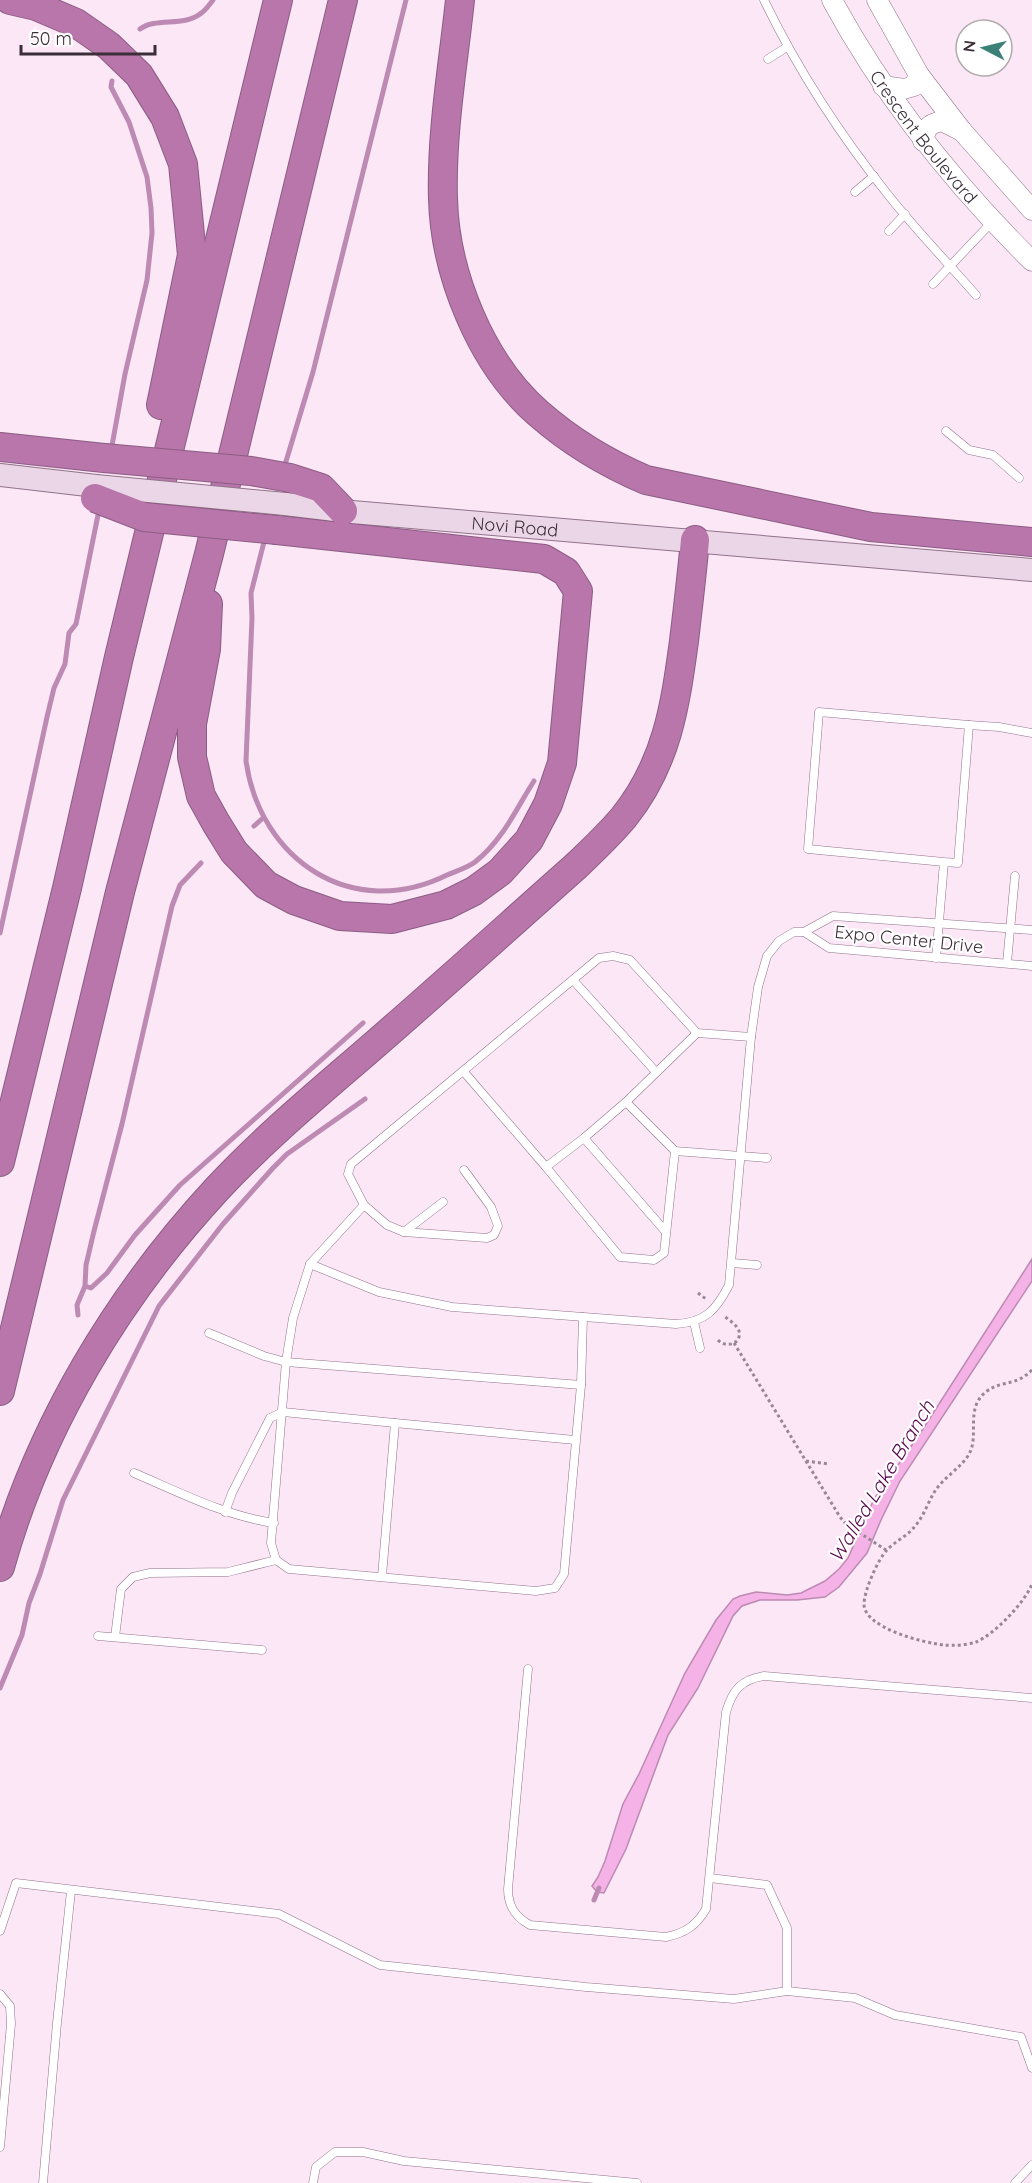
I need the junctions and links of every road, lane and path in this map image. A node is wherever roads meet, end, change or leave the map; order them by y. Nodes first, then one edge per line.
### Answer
1 (10, 0) edge
2 (278, 0) edge
3 (343, 0) edge
4 (460, 0) edge
5 (764, 0) edge
6 (832, 0) edge
7 (877, 0) edge
8 (787, 47) junction
9 (768, 59) dead end
10 (919, 75) junction
11 (883, 86) junction
12 (962, 131) junction
13 (923, 141) junction
14 (874, 176) junction
15 (855, 192) dead end
16 (1032, 210) edge
17 (905, 214) junction
18 (992, 222) junction
19 (889, 231) dead end
20 (1032, 261) edge
21 (950, 265) junction
22 (933, 284) dead end
23 (976, 295) dead end
24 (946, 431) dead end
25 (0, 447) edge
26 (0, 475) edge
27 (1019, 478) dead end
28 (90, 489) joint
29 (284, 504) junction
30 (343, 511) joint
31 (695, 540) junction
32 (1032, 542) edge
33 (209, 554) junction
34 (1032, 570) edge
35 (119, 657) junction
36 (969, 725) junction
37 (1032, 733) edge
38 (944, 862) junction
39 (1016, 876) dead end
40 (939, 924) junction
41 (1010, 928) junction
42 (1032, 930) edge
43 (804, 932) junction
44 (936, 958) junction
45 (1007, 963) junction
46 (1032, 966) edge
47 (573, 980) junction
48 (697, 1034) junction
49 (751, 1037) junction
50 (464, 1072) junction
51 (656, 1072) junction
52 (626, 1102) junction
53 (584, 1138) junction
54 (675, 1151) junction
55 (740, 1156) junction
56 (767, 1158) dead end
57 (0, 1162) edge
58 (546, 1167) junction
59 (464, 1170) dead end
60 (443, 1202) dead end
61 (364, 1205) junction
62 (404, 1232) junction
63 (666, 1232) junction
64 (732, 1263) junction
65 (310, 1264) junction
66 (757, 1265) dead end
67 (698, 1293) dead end
68 (715, 1308) junction
69 (583, 1317) junction
70 (694, 1322) junction
71 (209, 1333) dead end
72 (718, 1340) dead end
73 (734, 1343) junction
74 (700, 1348) dead end
75 (286, 1362) junction
76 (1032, 1370) edge
77 (581, 1385) junction
78 (0, 1391) edge
79 (283, 1412) junction
80 (395, 1423) junction
81 (575, 1440) junction
82 (806, 1461) junction
83 (829, 1464) dead end
84 (134, 1473) dead end
85 (225, 1512) junction
86 (274, 1523) junction
87 (886, 1550) junction
88 (276, 1560) junction
89 (0, 1568) edge
90 (382, 1576) junction
91 (1032, 1584) edge
92 (98, 1636) dead end
93 (115, 1637) junction
94 (262, 1650) dead end
95 (528, 1669) dead end
96 (1032, 1698) edge
97 (710, 1878) junction
98 (71, 1891) junction
99 (0, 1931) edge
100 (787, 1991) junction
101 (0, 1994) edge
102 (1032, 2068) edge
103 (0, 2147) edge
104 (1032, 2165) edge
105 (43, 2183) edge
106 (313, 2183) edge
107 (637, 2183) edge
108 (1016, 2183) edge

1 - 35 highway
2 - 35 highway
3 - 33 highway
4 - 32 highway
5 - 8 lane
6 - 11 street, Crescent Boulevard
7 - 10 street, Crescent Boulevard
8 - 9 lane
8 - 14 lane
10 - 11 street
10 - 12 street, Crescent Boulevard
11 - 13 street, Crescent Boulevard
12 - 13 street
12 - 16 street, Crescent Boulevard
13 - 18 street, Crescent Boulevard
14 - 15 lane
14 - 17 lane
17 - 19 lane
17 - 21 lane
18 - 20 street, Crescent Boulevard
18 - 21 lane
21 - 22 lane
21 - 23 lane
24 - 27 lane
25 - 29 highway, bridge
26 - 28 main road
28 - 29 highway, bridge
29 - 30 highway
29 - 33 highway
30 - 31 main road, Novi Road
31 - 34 main road, Novi Road
31 - 89 highway
33 - 78 highway
35 - 57 highway
36 - 37 lane
36 - 38 lane
36 - 38 lane
38 - 40 lane
39 - 41 lane
40 - 41 lane, Expo Center Drive
40 - 43 lane, Expo Center Drive
40 - 44 lane
41 - 42 lane, Expo Center Drive
41 - 45 lane
43 - 44 lane, Expo Center Drive
43 - 49 lane
44 - 45 lane, Expo Center Drive
45 - 46 lane, Expo Center Drive
47 - 48 lane
47 - 50 lane
47 - 51 lane
48 - 49 lane
48 - 51 lane
49 - 55 lane
50 - 58 lane
50 - 61 lane
51 - 52 lane
52 - 53 lane
52 - 54 lane
53 - 58 lane
53 - 63 lane
54 - 55 lane
54 - 63 lane
55 - 56 lane
55 - 64 lane
58 - 63 lane
59 - 62 lane
60 - 62 lane
61 - 62 lane
61 - 65 lane
64 - 66 lane
64 - 68 lane
65 - 69 lane
65 - 75 lane
67 - 68 path
68 - 70 lane
68 - 73 path
69 - 70 lane
69 - 77 lane
70 - 74 lane
71 - 75 lane
72 - 73 path
73 - 82 path
75 - 77 lane
75 - 79 lane
76 - 87 path
77 - 81 lane
79 - 80 lane
79 - 85 lane
79 - 86 lane
80 - 81 lane
80 - 90 lane
81 - 90 lane
82 - 83 path
82 - 87 path
84 - 85 lane
85 - 86 lane
86 - 88 lane
87 - 91 path
88 - 90 lane
88 - 93 lane
92 - 93 lane
93 - 94 lane
95 - 97 lane
96 - 97 lane
97 - 100 lane
98 - 99 lane
98 - 100 lane
98 - 105 lane
100 - 102 lane
101 - 103 lane
104 - 108 lane
106 - 107 lane

